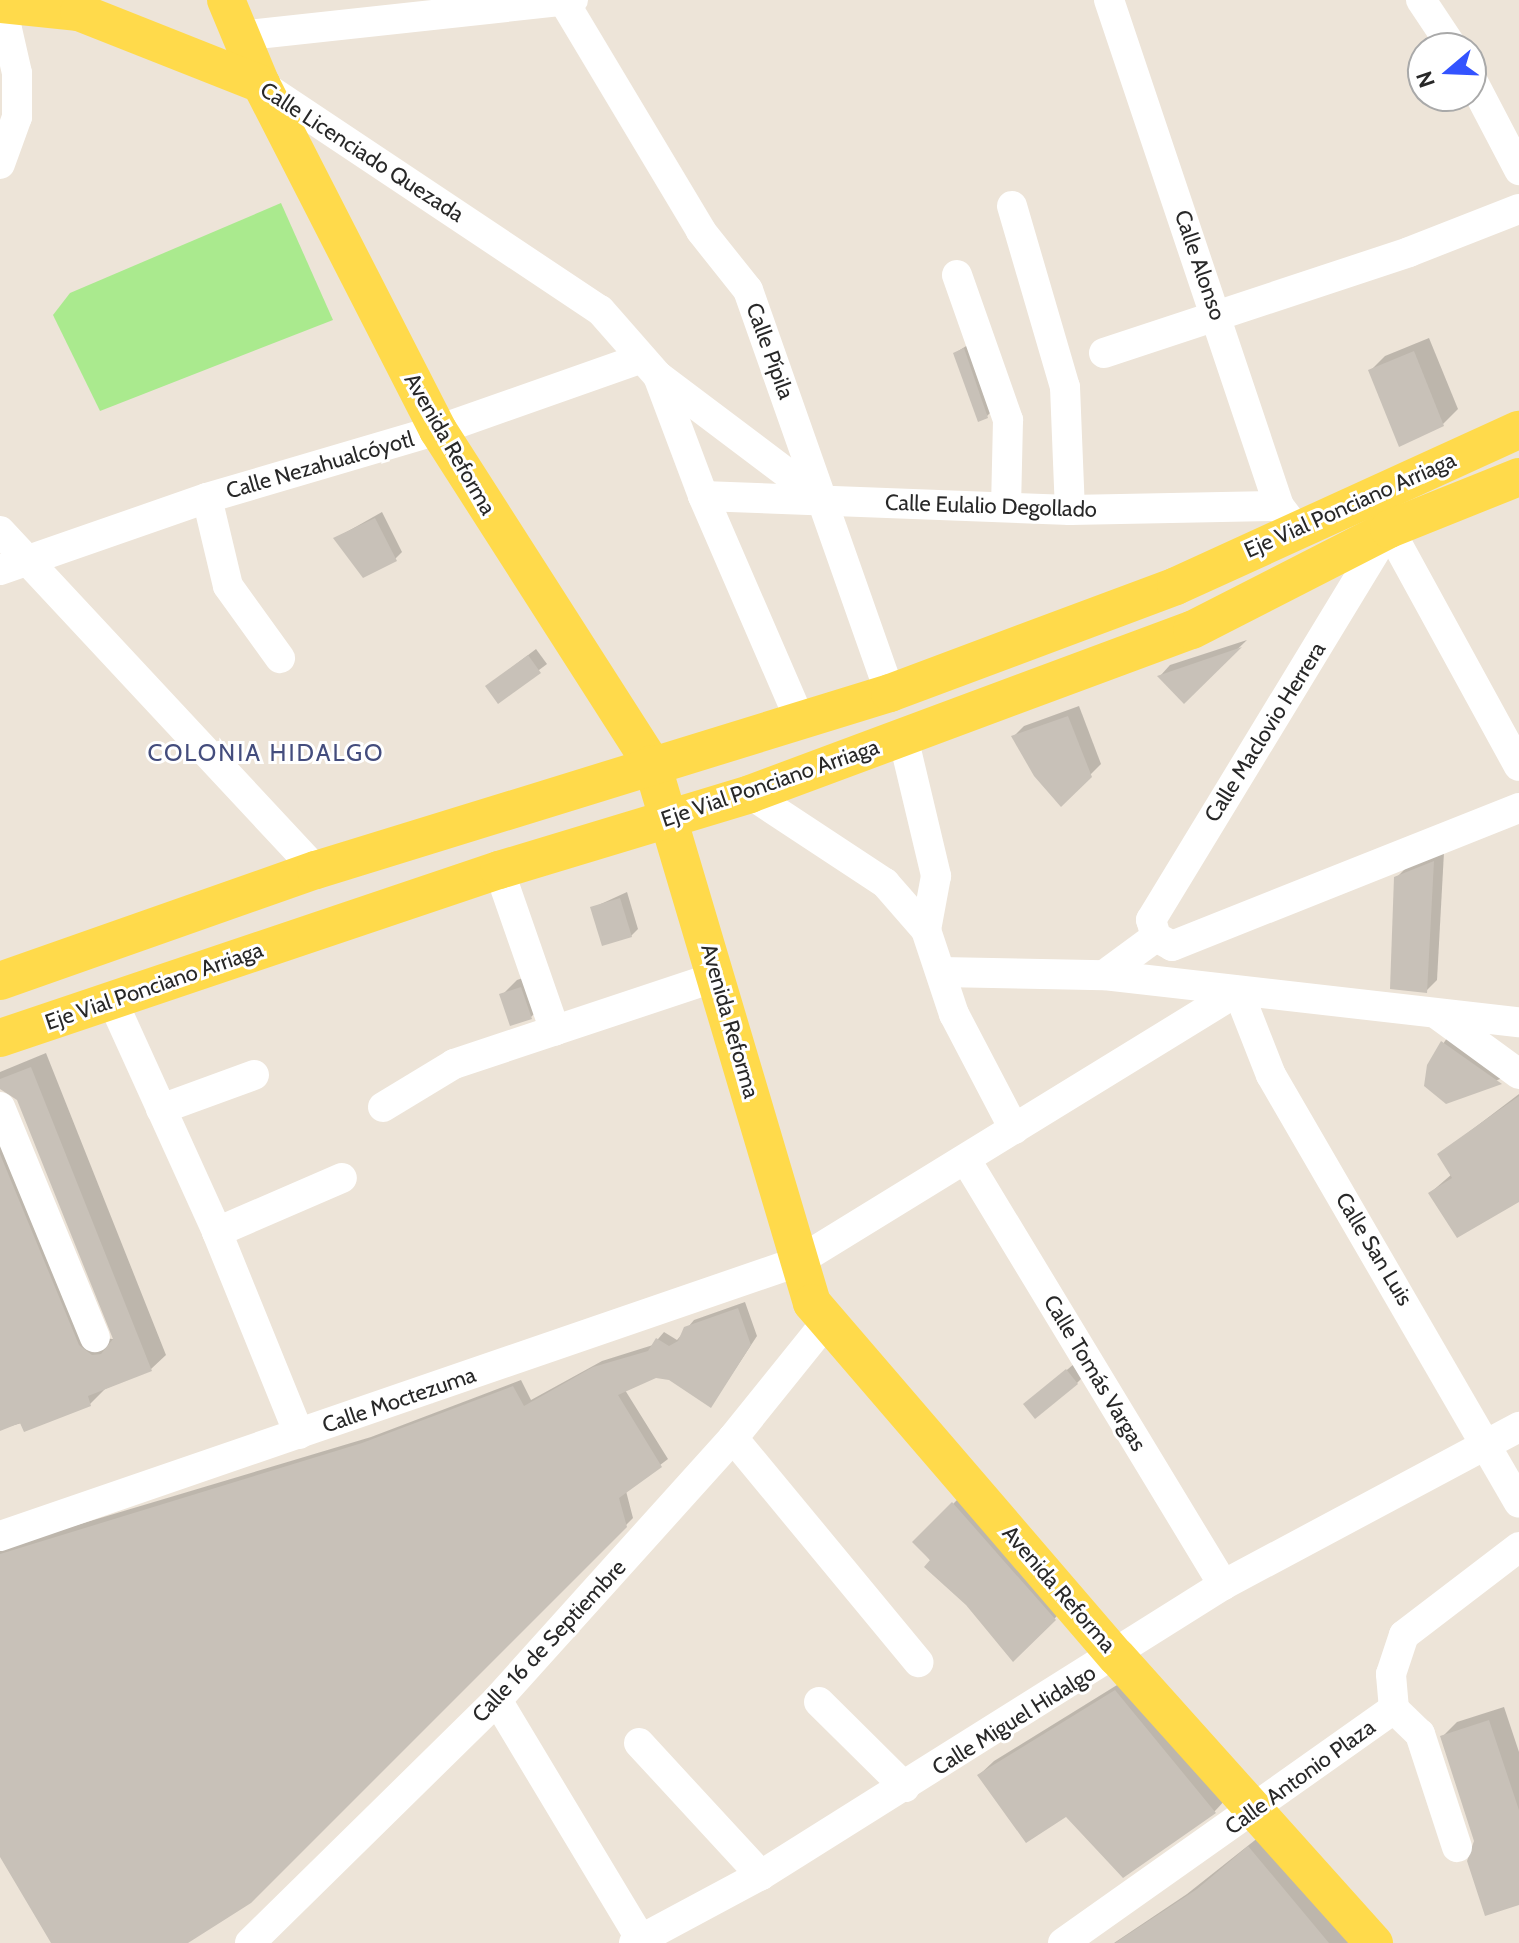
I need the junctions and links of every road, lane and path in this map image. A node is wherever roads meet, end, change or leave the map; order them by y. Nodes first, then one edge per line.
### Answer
1 (226, 0) edge
2 (563, 0) edge
3 (573, 0) edge
4 (1109, 0) edge
5 (1421, 0) edge
6 (8, 9) edge
7 (1442, 32) edge
8 (239, 36) junction
9 (261, 84) junction
10 (1487, 109) edge
11 (0, 164) edge
12 (1519, 170) edge
13 (1012, 206) dead end
14 (1519, 209) edge
15 (957, 275) dead end
16 (1219, 318) junction
17 (1104, 353) dead end
18 (649, 367) junction
19 (438, 430) junction
20 (1519, 430) edge
21 (1519, 477) edge
22 (703, 496) junction
23 (207, 498) junction
24 (824, 501) junction
25 (1006, 507) junction
26 (1070, 510) junction
27 (1288, 517) junction
28 (1389, 529) junction
29 (0, 531) edge
30 (14, 565) edge
31 (280, 658) dead end
32 (890, 693) junction
33 (801, 722) junction
34 (903, 737) junction
35 (652, 764) junction
36 (1519, 766) edge
37 (750, 794) junction
38 (1519, 808) edge
39 (668, 819) junction
40 (316, 870) junction
41 (499, 870) junction
42 (926, 930) junction
43 (1156, 937) junction
44 (941, 972) junction
45 (1104, 975) junction
46 (718, 976) junction
47 (0, 981) edge
48 (1238, 991) junction
49 (112, 1000) junction
50 (1436, 1014) junction
51 (1519, 1022) edge
52 (555, 1031) junction
53 (0, 1038) edge
54 (1519, 1074) edge
55 (254, 1075) dead end
56 (0, 1107) edge
57 (383, 1107) dead end
58 (161, 1109) junction
59 (1014, 1129) junction
60 (966, 1160) junction
61 (342, 1178) dead end
62 (217, 1232) junction
63 (797, 1262) junction
64 (828, 1320) junction
65 (95, 1337) dead end
66 (1519, 1427) edge
67 (299, 1434) junction
68 (733, 1438) junction
69 (1489, 1444) junction
70 (1519, 1502) edge
71 (0, 1536) edge
72 (1519, 1547) edge
73 (1223, 1585) junction
74 (1117, 1657) junction
75 (918, 1662) dead end
76 (497, 1700) junction
77 (819, 1702) dead end
78 (1394, 1709) junction
79 (639, 1743) dead end
80 (905, 1787) junction
81 (1256, 1810) junction
82 (1457, 1847) dead end
83 (761, 1875) junction
84 (640, 1942) edge
85 (250, 1943) edge
86 (1063, 1943) edge
87 (1374, 1943) edge

1 - 8 main road, Avenida Reforma
2 - 3 street
2 - 8 street
2 - 24 street, Calle Pípila
4 - 16 street, Calle Alonso
5 - 7 street
6 - 9 main road, Calle Licenciado Quezada
6 - 11 street
8 - 9 main road, Avenida Reforma
9 - 18 street, Calle Licenciado Quezada
9 - 19 main road, Avenida Reforma
10 - 12 street
13 - 26 street
14 - 16 street
15 - 25 street
16 - 17 street
16 - 27 street, Calle Alonso
18 - 19 street, Calle Nezahualcóyotl
18 - 22 street, Calle Licenciado Quezada
18 - 24 street, Calle Licenciado Quezada
19 - 23 street, Calle Nezahualcóyotl
19 - 35 main road, Avenida Reforma
20 - 27 main road, Eje Vial Ponciano Arriaga
21 - 28 main road, Eje Vial Ponciano Arriaga
22 - 24 street, Calle Eulalio Degollado
22 - 33 street, Calle Licenciado Quezada
23 - 30 street, Calle Nezahualcóyotl
23 - 31 street
24 - 25 street, Calle Eulalio Degollado
24 - 32 street, Calle Pípila
25 - 26 street, Calle Eulalio Degollado
26 - 27 street, Calle Eulalio Degollado
27 - 32 main road, Eje Vial Ponciano Arriaga
28 - 34 main road, Eje Vial Ponciano Arriaga
28 - 36 street
28 - 43 street, Calle Maclovio Herrera
29 - 30 street
30 - 40 street
32 - 33 main road, Eje Vial Ponciano Arriaga
33 - 35 main road, Eje Vial Ponciano Arriaga
34 - 37 main road, Eje Vial Ponciano Arriaga
34 - 42 street
35 - 39 main road, Avenida Reforma
35 - 40 main road, Eje Vial Ponciano Arriaga
37 - 39 main road, Eje Vial Ponciano Arriaga
37 - 42 street
38 - 43 street
39 - 41 main road, Eje Vial Ponciano Arriaga
39 - 46 main road, Avenida Reforma
40 - 47 main road, Eje Vial Ponciano Arriaga
41 - 49 main road, Eje Vial Ponciano Arriaga
41 - 52 street
42 - 44 street
43 - 45 street
44 - 45 street
44 - 59 street
45 - 48 street
46 - 52 street
46 - 63 main road, Avenida Reforma
48 - 50 street
48 - 59 street, Calle Moctezuma
48 - 69 street, Calle San Luis
49 - 53 main road, Eje Vial Ponciano Arriaga
49 - 58 street
50 - 51 street
50 - 54 street
52 - 57 street
55 - 58 street
56 - 65 street
58 - 62 street
59 - 60 street, Calle Moctezuma
60 - 63 street, Calle Moctezuma
60 - 73 street, Calle Tomás Vargas
61 - 62 street
62 - 67 street
63 - 64 main road, Avenida Reforma
63 - 67 street, Calle Moctezuma
64 - 68 street, Calle 16 de Septiembre
64 - 74 main road, Avenida Reforma
66 - 69 street, Calle Miguel Hidalgo
67 - 71 street, Calle Moctezuma
68 - 75 street
68 - 76 street, Calle 16 de Septiembre
69 - 70 street, Calle San Luis
69 - 73 street, Calle Miguel Hidalgo
72 - 78 street, Calle Antonio Plaza
73 - 74 street, Calle Miguel Hidalgo
74 - 80 street, Calle Miguel Hidalgo
74 - 81 main road, Avenida Reforma
76 - 84 street
76 - 85 street, Calle 16 de Septiembre
77 - 80 street
78 - 81 street, Calle Antonio Plaza
78 - 82 street
79 - 83 street
80 - 83 street, Calle Miguel Hidalgo
81 - 86 street, Calle Antonio Plaza
81 - 87 main road, Avenida Reforma
83 - 84 street, Calle Miguel Hidalgo

